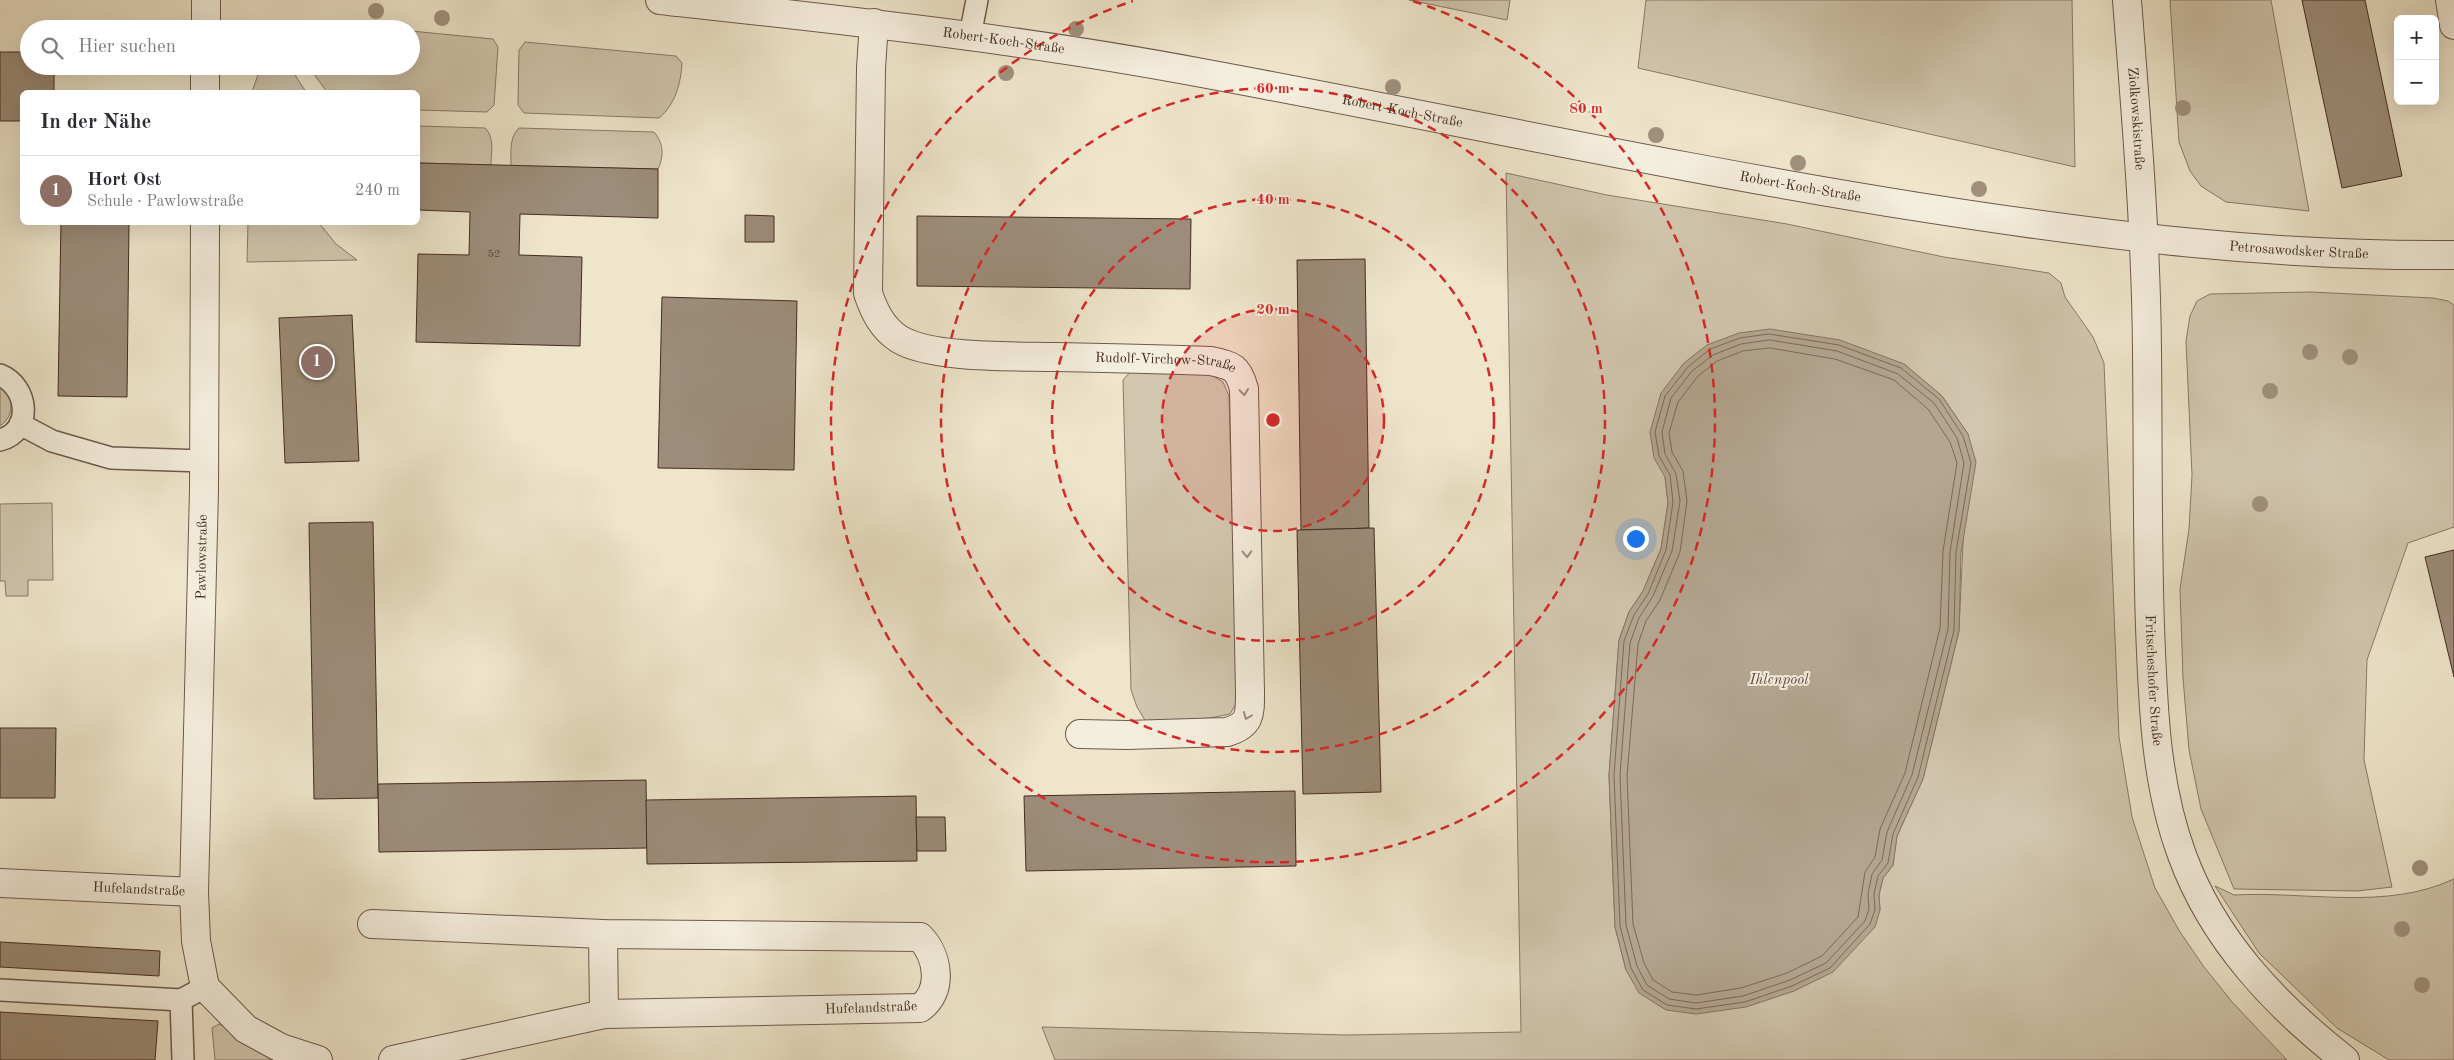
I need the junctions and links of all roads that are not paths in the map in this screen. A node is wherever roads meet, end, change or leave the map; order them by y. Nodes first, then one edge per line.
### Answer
1 (206, 0) edge
2 (660, 0) edge
3 (977, 0) edge
4 (2127, 0) edge
5 (2450, 0) edge
6 (206, 20) edge
7 (874, 23) junction
8 (2454, 25) edge
9 (970, 36) junction
10 (205, 75) edge
11 (205, 90) edge
12 (205, 225) edge
13 (2143, 238) junction
14 (2454, 255) edge
15 (0, 375) edge
16 (20, 424) junction
17 (0, 440) edge
18 (204, 461) junction
19 (1080, 734) dead end
20 (0, 883) edge
21 (194, 892) junction
22 (372, 924) dead end
23 (603, 934) junction
24 (205, 987) junction
25 (0, 990) edge
26 (181, 1000) junction
27 (604, 1014) junction
28 (183, 1060) edge
29 (318, 1060) edge
30 (393, 1060) edge
31 (2345, 1060) edge

1 - 6 street
2 - 7 street, Robert-Koch-Straße
3 - 9 lane
4 - 13 street, Ziolkowskistraße
5 - 8 street
7 - 9 street, Robert-Koch-Straße
7 -> 19 street, Rudolf-Virchow-Straße
9 - 13 street, Robert-Koch-Straße
10 - 11 street
12 - 18 street, Pawlowstraße
13 - 14 street, Petrosawodsker Straße
13 - 31 street, Fritscheshofer Straße
15 - 16 lane
16 - 17 lane
16 - 18 lane
18 - 21 street, Pawlowstraße
20 - 21 street, Hufelandstraße
21 - 24 street, Hufelandstraße
22 - 23 street, Hufelandstraße
23 - 27 street
23 - 27 street, Hufelandstraße
24 - 26 lane
24 - 29 street
25 - 26 lane
26 - 28 lane
27 - 30 street, Hufelandstraße

